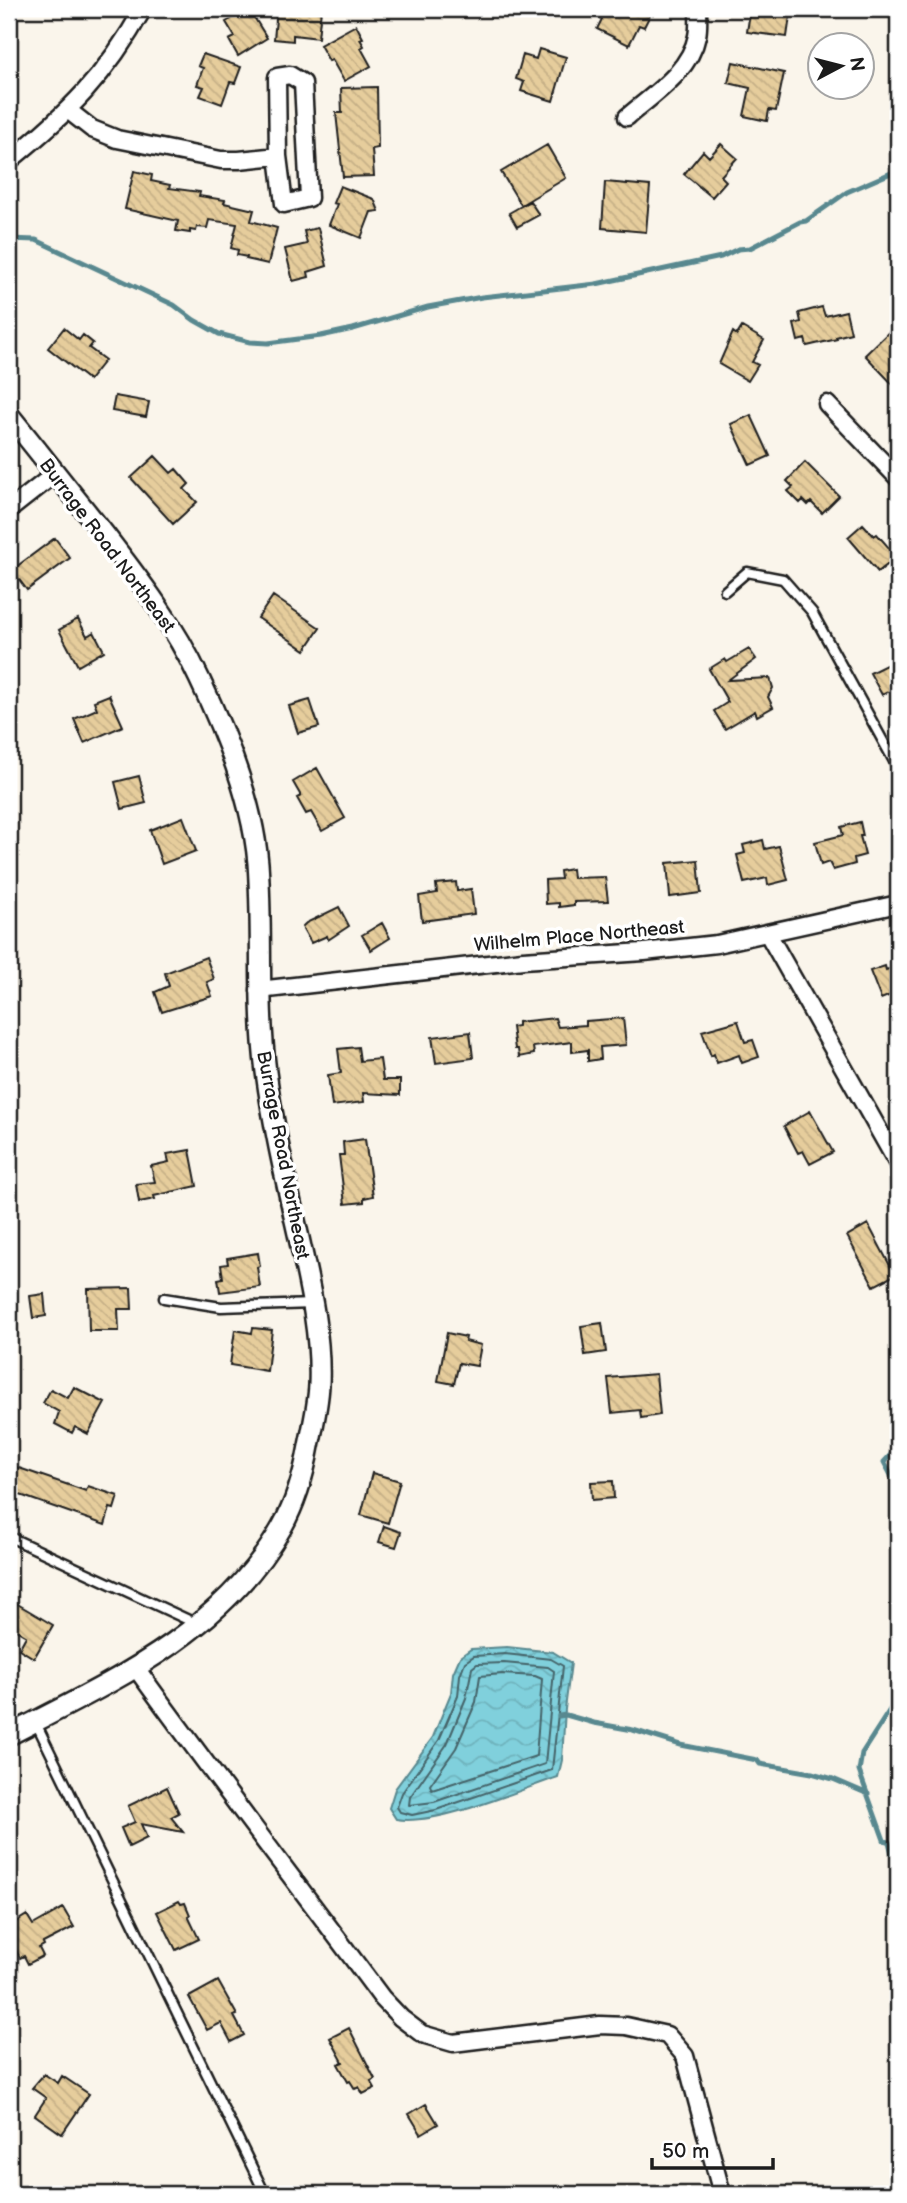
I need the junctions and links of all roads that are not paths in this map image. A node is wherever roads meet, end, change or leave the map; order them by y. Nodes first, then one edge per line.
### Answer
1 (143, 9) edge
2 (698, 9) edge
3 (69, 111) junction
4 (626, 117) dead end
5 (278, 156) junction
6 (9, 161) edge
7 (827, 404) dead end
8 (9, 415) edge
9 (56, 474) junction
10 (898, 478) edge
11 (9, 510) edge
12 (725, 591) dead end
13 (898, 765) edge
14 (898, 904) edge
15 (768, 934) junction
16 (259, 990) junction
17 (898, 1164) edge
18 (164, 1298) dead end
19 (313, 1304) junction
20 (9, 1539) edge
21 (199, 1625) junction
22 (136, 1668) junction
23 (35, 1721) junction
24 (9, 1735) edge
25 (265, 2194) edge
26 (722, 2194) edge

1 - 3 street
2 - 4 street
3 - 5 street
3 - 6 street
5 - 5 street
7 - 10 street
8 - 9 street, Burrage Road Northeast
9 - 11 street
9 - 16 street, Burrage Road Northeast
12 - 13 lane
14 - 15 street, Wilhelm Place Northeast
15 - 16 street, Wilhelm Place Northeast
15 - 17 street
16 - 19 street, Burrage Road Northeast
18 - 19 lane
19 - 21 street, Burrage Road Northeast
20 - 21 lane
21 - 22 street, Burrage Road Northeast
22 - 23 street, Burrage Road Northeast
22 - 26 street
23 - 24 street, Burrage Road Northeast
23 - 25 lane

